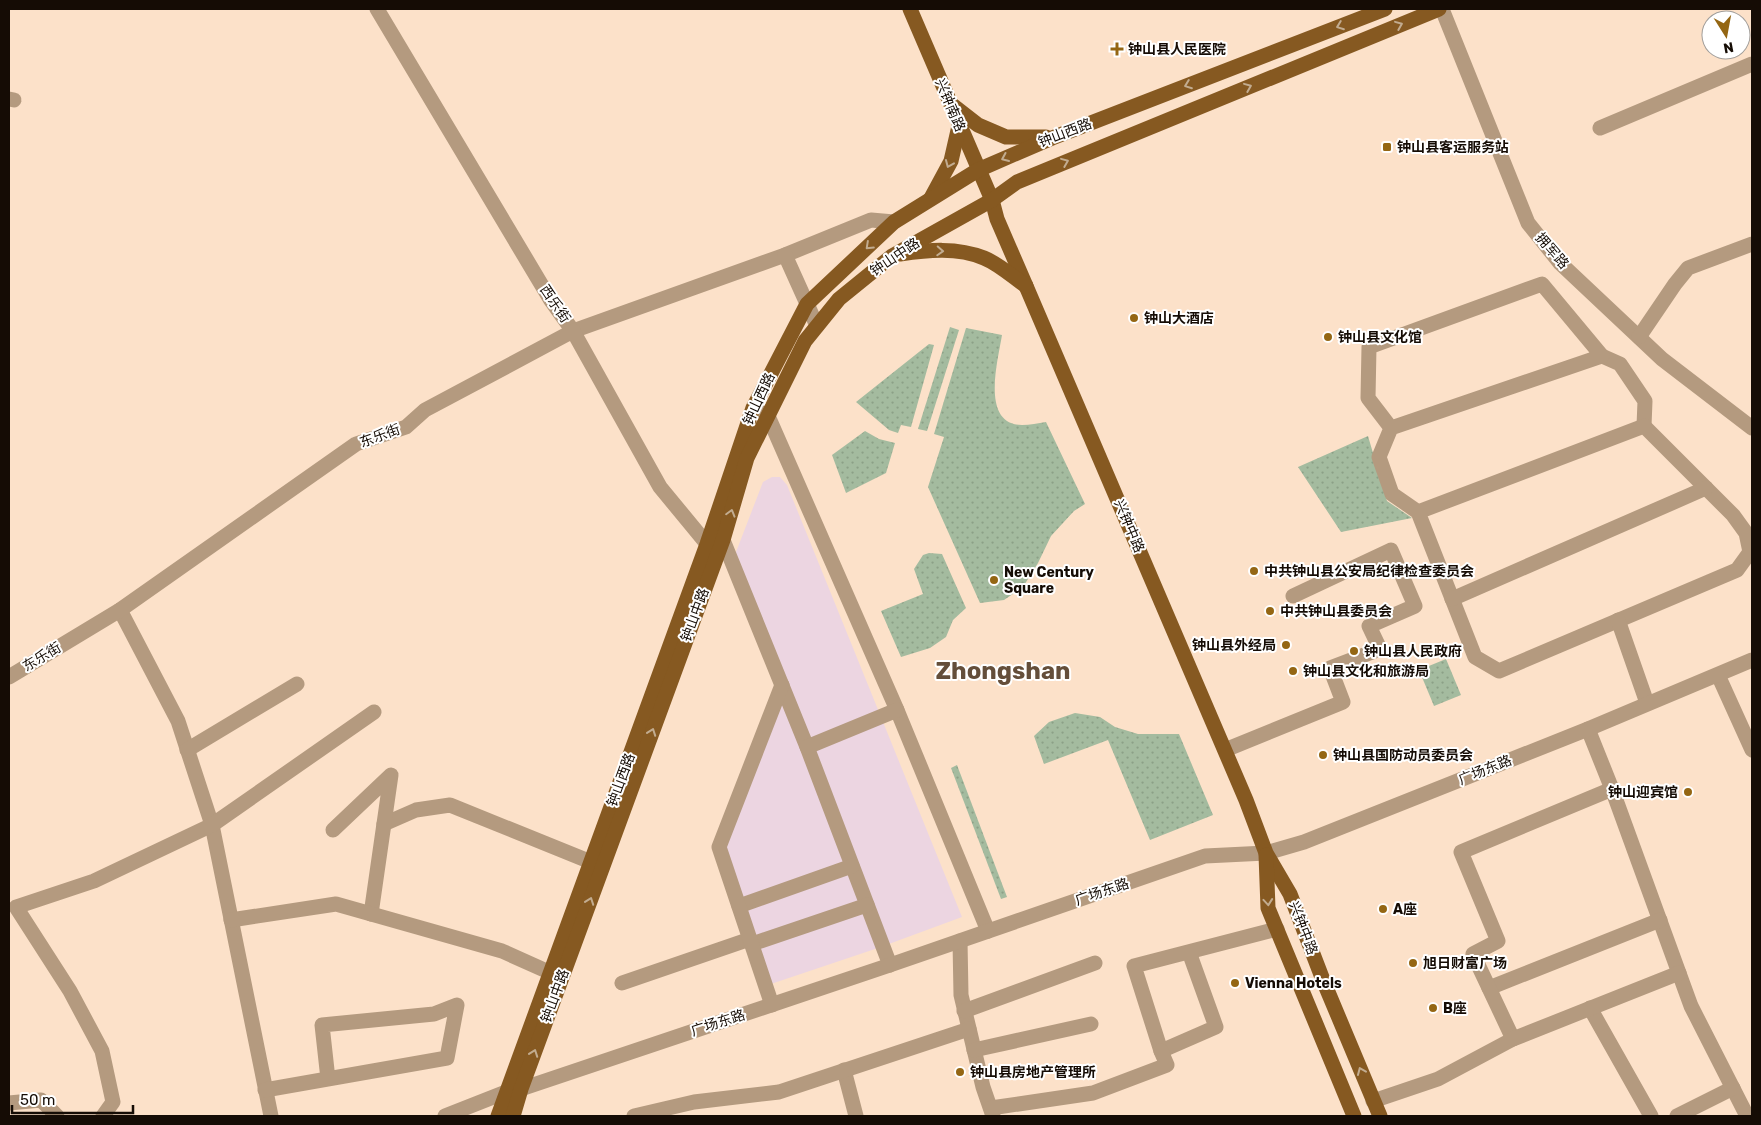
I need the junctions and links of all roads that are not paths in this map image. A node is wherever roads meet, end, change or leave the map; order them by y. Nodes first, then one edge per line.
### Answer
1 (377, 9) edge
2 (910, 9) edge
3 (1386, 9) edge
4 (1441, 9) edge
5 (1752, 64) edge
6 (950, 104) junction
7 (959, 126) junction
8 (1600, 128) dead end
9 (1052, 138) junction
10 (978, 170) junction
11 (931, 199) junction
12 (992, 200) junction
13 (894, 222) junction
14 (1752, 244) edge
15 (786, 255) junction
16 (892, 256) junction
17 (1026, 286) junction
18 (808, 304) junction
19 (817, 326) junction
20 (573, 331) junction
21 (1639, 337) junction
22 (1602, 356) junction
23 (753, 408) junction
24 (768, 416) junction
25 (1644, 426) junction
26 (1391, 428) junction
27 (1752, 428) edge
28 (1706, 488) junction
29 (1418, 512) junction
30 (723, 540) junction
31 (707, 544) junction
32 (1293, 596) dead end
33 (1452, 599) junction
34 (120, 610) junction
35 (1618, 620) junction
36 (1752, 660) edge
37 (1718, 675) junction
38 (9, 677) edge
39 (297, 684) dead end
40 (782, 685) junction
41 (1647, 703) junction
42 (897, 710) junction
43 (374, 712) dead end
44 (1588, 729) junction
45 (807, 747) junction
46 (187, 750) junction
47 (1225, 750) junction
48 (1752, 750) edge
49 (1612, 789) junction
50 (212, 824) junction
51 (384, 824) junction
52 (334, 830) dead end
53 (1266, 853) junction
54 (596, 865) junction
55 (852, 866) junction
56 (867, 905) junction
57 (739, 906) junction
58 (371, 914) junction
59 (231, 920) junction
60 (1660, 920) junction
61 (1277, 929) junction
62 (988, 932) junction
63 (960, 941) junction
64 (751, 942) junction
65 (1189, 952) junction
66 (1095, 963) dead end
67 (890, 966) junction
68 (1679, 973) junction
69 (556, 976) junction
70 (622, 983) dead end
71 (1489, 988) junction
72 (772, 1005) junction
73 (1590, 1008) junction
74 (964, 1011) junction
75 (1091, 1024) dead end
76 (969, 1029) junction
77 (1513, 1039) junction
78 (974, 1050) junction
79 (1161, 1051) junction
80 (844, 1070) junction
81 (328, 1079) junction
82 (1733, 1088) junction
83 (266, 1090) junction
84 (514, 1091) junction
85 (1373, 1101) junction
86 (9, 1103) edge
87 (992, 1112) edge
88 (1752, 1113) edge
89 (57, 1116) edge
90 (103, 1116) edge
91 (271, 1116) edge
92 (445, 1116) edge
93 (498, 1116) edge
94 (514, 1116) edge
95 (634, 1116) edge
96 (856, 1116) edge
97 (1354, 1116) edge
98 (1380, 1116) edge
99 (1651, 1116) edge
100 (1677, 1116) edge
101 (1747, 1116) edge

1 - 20 street, 西乐街
2 - 6 main road, 兴钟南路
3 -> 9 main road, 钟山西路
12 -> 4 main road, 钟山西路
4 - 21 street, 拥军路
5 - 8 street
6 - 7 main road, 兴钟南路
6 - 9 main road
7 - 10 main road, 兴钟南路
7 -> 11 main road
9 -> 10 main road, 钟山西路
10 - 11 main road, 钟山西路
10 - 12 main road, 兴钟南路
11 - 13 main road, 钟山西路
12 - 16 main road, 钟山中路
12 - 17 main road, 兴钟中路
13 - 15 street, 西乐街
13 -> 18 main road, 钟山西路
14 - 21 street
15 - 18 street
15 - 20 street, 西乐街
16 -> 17 main road
16 - 19 main road, 钟山中路
17 - 47 main road, 兴钟中路
18 - 19 street
18 - 23 main road, 钟山西路
19 - 24 main road, 钟山中路
20 - 31 street
20 - 34 street, 东乐街
21 - 27 street, 拥军路
22 - 25 street
22 - 26 street
22 - 26 street
23 - 24 street
23 - 31 main road, 钟山西路
30 -> 24 main road, 钟山中路
24 - 42 street
25 - 28 street
25 - 29 street
26 - 29 street
28 - 33 street
28 - 35 street
29 - 33 street
30 - 40 street
54 -> 30 main road, 钟山中路
31 - 54 main road, 钟山西路
32 - 47 street
33 - 35 street
34 - 38 street, 东乐街
34 - 46 street
35 - 41 street
36 - 37 street, 广场东路
37 - 41 street, 广场东路
37 - 48 street
39 - 46 street
40 - 45 street
40 - 57 street
41 - 44 street, 广场东路
42 - 45 street
42 - 62 street
43 - 50 street
44 - 49 street
44 - 53 street, 广场东路
45 - 55 street
46 - 50 street
47 - 53 main road, 兴钟中路
49 - 60 street
49 - 71 street
50 - 59 street
50 - 90 street
51 - 52 street
51 - 54 street
51 - 58 street
53 -> 61 main road, 兴钟中路
53 - 62 street, 广场东路
85 -> 53 main road, 兴钟中路
54 - 69 main road, 钟山西路
55 - 56 street
55 - 57 street
56 - 64 street
56 - 67 street
57 - 64 street
58 - 59 street
58 - 69 street
59 - 83 street
60 - 68 street
60 - 71 street
61 - 65 street
61 - 97 main road, 兴钟中路
62 - 63 street, 广场东路
63 - 67 street, 广场东路
63 - 74 street
64 - 70 street
64 - 72 street
65 - 79 street
65 - 79 street
66 - 74 street
67 - 72 street, 广场东路
68 - 73 street
68 - 82 street
69 - 84 main road, 钟山西路
71 - 77 street
72 - 84 street, 广场东路
73 - 77 street
73 - 99 street
74 - 76 street
75 - 78 street
76 - 78 street
76 - 80 street
77 - 85 street
78 - 87 street
79 - 87 street
80 - 95 street
80 - 96 street
81 - 81 street
81 - 83 street
82 - 100 street
82 - 101 street
83 - 91 street
84 - 92 street, 广场东路
84 - 93 main road, 钟山西路
84 - 94 main road
85 - 98 main road, 兴钟中路
86 - 89 street
88 - 101 street

